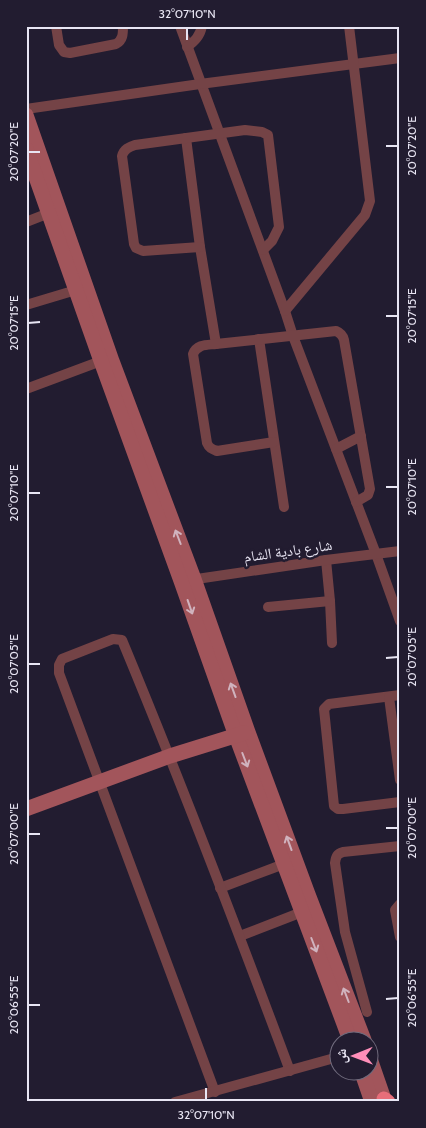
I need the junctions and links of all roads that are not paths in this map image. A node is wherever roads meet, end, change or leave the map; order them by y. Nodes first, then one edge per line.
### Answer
1 (56, 26) edge
2 (122, 26) edge
3 (180, 26) edge
4 (202, 26) edge
5 (348, 26) edge
6 (187, 47) junction
7 (400, 58) edge
8 (354, 64) junction
9 (200, 84) junction
10 (26, 109) edge
11 (26, 115) edge
12 (220, 134) junction
13 (186, 138) junction
14 (26, 149) edge
15 (49, 213) junction
16 (26, 222) edge
17 (200, 247) junction
18 (263, 250) junction
19 (76, 290) junction
20 (26, 305) edge
21 (285, 311) junction
22 (292, 336) junction
23 (259, 339) junction
24 (216, 344) junction
25 (101, 361) junction
26 (27, 386) edge
27 (361, 436) junction
28 (274, 442) junction
29 (336, 449) junction
30 (144, 463) junction
31 (356, 502) junction
32 (284, 507) dead end
33 (400, 552) edge
34 (376, 554) junction
35 (326, 560) junction
36 (188, 580) junction
37 (330, 601) junction
38 (268, 607) dead end
39 (400, 620) edge
40 (332, 643) dead end
41 (394, 696) edge
42 (242, 734) junction
43 (170, 756) junction
44 (400, 780) edge
45 (100, 783) junction
46 (400, 802) edge
47 (26, 809) edge
48 (400, 846) edge
49 (284, 864) junction
50 (220, 888) junction
51 (400, 904) edge
52 (302, 912) junction
53 (240, 936) junction
54 (400, 937) edge
55 (367, 1012) dead end
56 (346, 1030) edge
57 (360, 1030) edge
58 (328, 1060) edge
59 (290, 1071) junction
60 (368, 1080) edge
61 (376, 1080) edge
62 (215, 1092) junction
63 (382, 1101) edge
64 (175, 1102) edge

1 - 2 street
3 - 6 street
4 - 6 street
5 - 8 street
6 - 9 street
7 - 8 street
8 - 9 street
8 - 21 street
9 - 10 street
9 - 12 street
11 - 30 street
12 - 13 street
12 - 18 street
12 - 18 street
13 - 17 street
13 - 17 street
14 - 15 street
15 - 16 street
15 - 19 street
17 - 24 street
18 - 21 street
19 - 20 street
19 - 25 street
21 - 22 street
22 - 23 street
22 - 27 street
22 - 29 street
23 - 24 street
23 - 28 street
24 - 28 street
25 - 26 street
25 - 30 street
27 - 29 street
27 - 31 street
28 - 32 street
29 - 31 street
30 - 36 street
31 - 34 street
33 - 34 street, شارع بادية الشام
34 - 35 street, شارع بادية الشام
34 - 39 street
35 - 36 street, شارع بادية الشام
35 - 37 street
36 - 42 street
37 - 38 street
37 - 40 street
41 - 44 street
41 - 46 street
42 - 43 street
42 -> 49 street
57 -> 42 street
43 - 45 street
43 - 45 street
43 - 50 street
45 - 47 street
45 - 62 street
48 - 55 street
49 - 50 street
49 - 52 street
50 - 53 street
51 - 54 street
52 - 53 street
52 -> 56 street
53 - 59 street
58 - 59 street
59 - 62 street
60 - 63 street
61 - 63 street
62 - 64 street

